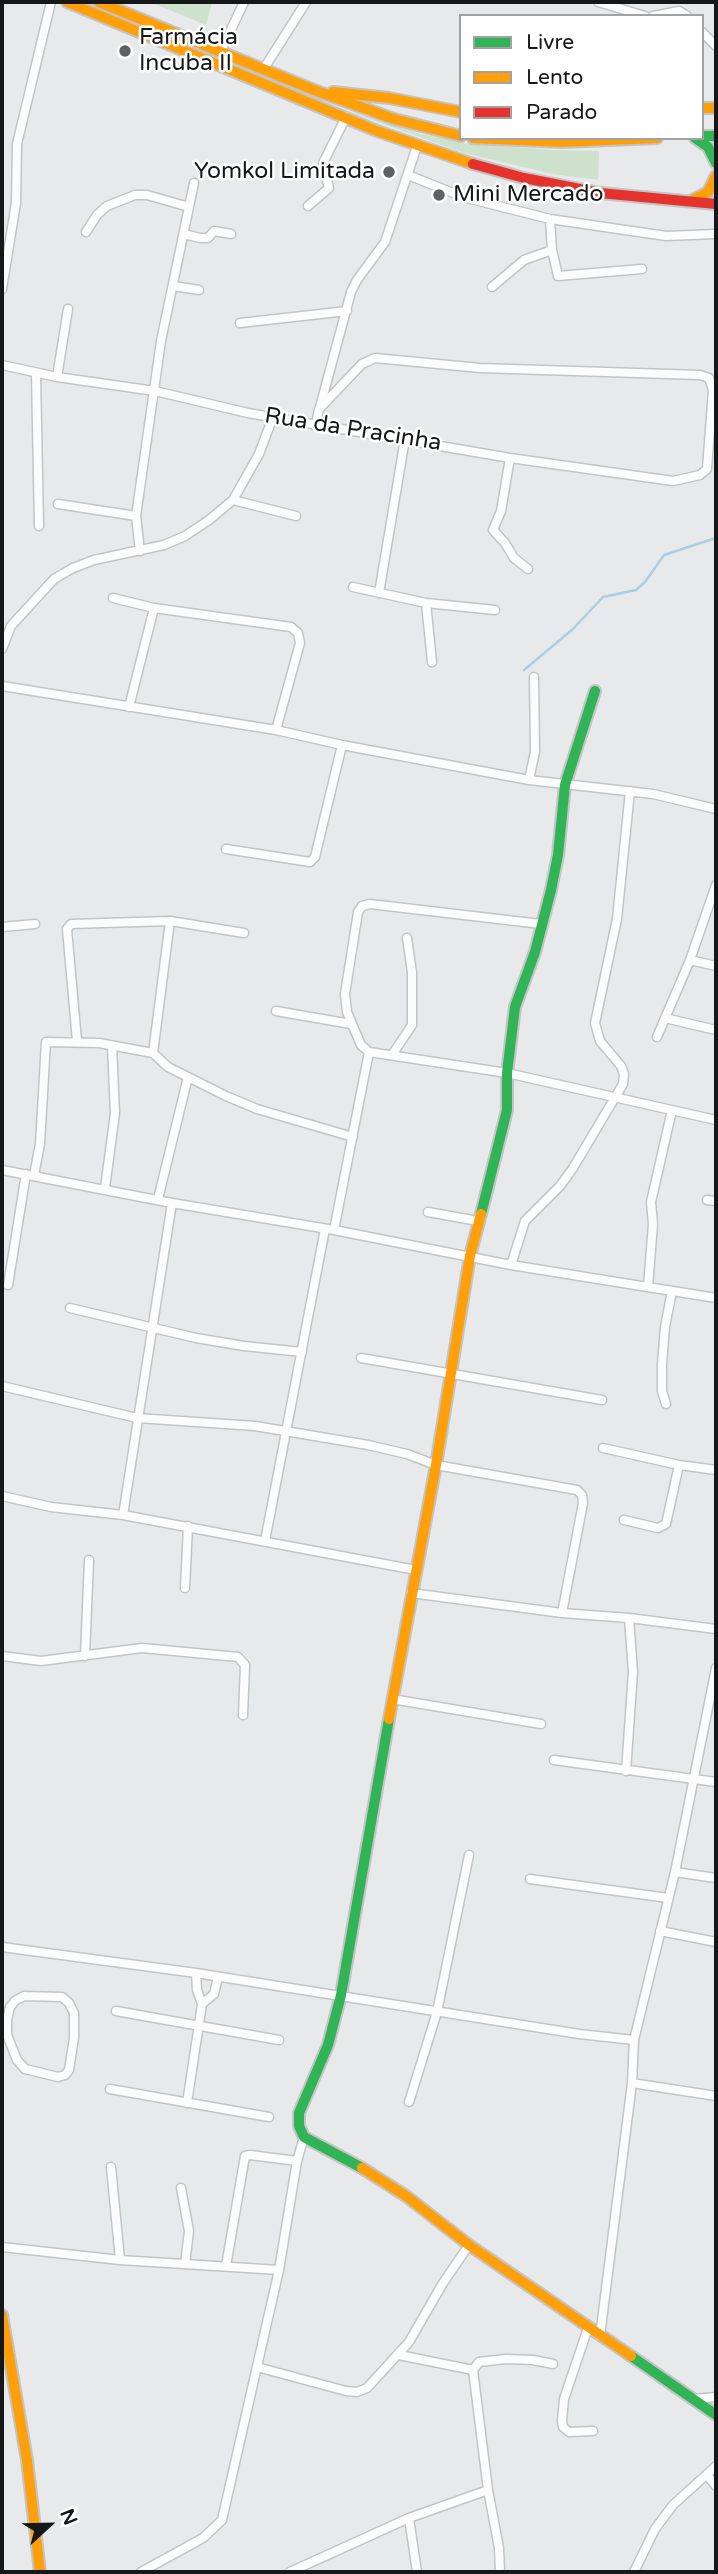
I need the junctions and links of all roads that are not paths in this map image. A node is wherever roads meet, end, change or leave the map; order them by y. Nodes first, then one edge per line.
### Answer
1 (51, 2) edge
2 (67, 2) edge
3 (244, 2) edge
4 (306, 2) edge
5 (598, 2) edge
6 (102, 3) edge
7 (638, 14) edge
8 (663, 14) edge
9 (683, 14) edge
10 (220, 53) junction
11 (262, 69) junction
12 (314, 90) junction
13 (459, 113) edge
14 (346, 117) junction
15 (459, 135) edge
16 (518, 140) edge
17 (610, 140) edge
18 (698, 140) edge
19 (417, 146) junction
20 (716, 163) edge
21 (408, 175) junction
22 (716, 176) edge
23 (194, 183) dead end
24 (684, 202) junction
25 (716, 204) edge
26 (308, 205) dead end
27 (189, 207) junction
28 (550, 219) junction
29 (86, 232) dead end
30 (184, 234) junction
31 (231, 234) dead end
32 (716, 234) edge
33 (552, 250) junction
34 (642, 269) dead end
35 (173, 286) junction
36 (492, 287) dead end
37 (2, 289) edge
38 (199, 290) dead end
39 (68, 309) dead end
40 (347, 311) junction
41 (240, 323) dead end
42 (2, 365) edge
43 (36, 373) junction
44 (57, 377) junction
45 (155, 391) junction
46 (319, 409) junction
47 (273, 417) junction
48 (316, 424) junction
49 (405, 439) junction
50 (510, 458) junction
51 (233, 500) junction
52 (58, 504) dead end
53 (136, 516) junction
54 (296, 516) dead end
55 (39, 526) dead end
56 (140, 551) junction
57 (528, 569) dead end
58 (353, 587) dead end
59 (379, 593) junction
60 (113, 598) dead end
61 (426, 603) junction
62 (154, 608) junction
63 (495, 610) dead end
64 (2, 649) edge
65 (432, 662) dead end
66 (534, 677) dead end
67 (2, 686) edge
68 (595, 691) dead end
69 (129, 707) junction
70 (276, 730) junction
71 (342, 745) junction
72 (528, 780) junction
73 (565, 785) junction
74 (631, 791) junction
75 (716, 809) edge
76 (226, 849) dead end
77 (716, 885) edge
78 (170, 922) junction
79 (35, 924) dead end
80 (541, 925) junction
81 (2, 928) edge
82 (244, 933) dead end
83 (407, 938) dead end
84 (690, 960) junction
85 (716, 967) edge
86 (276, 1011) dead end
87 (665, 1018) junction
88 (351, 1024) junction
89 (716, 1030) edge
90 (657, 1037) dead end
91 (77, 1041) junction
92 (112, 1046) junction
93 (369, 1052) junction
94 (153, 1053) junction
95 (392, 1055) junction
96 (508, 1073) junction
97 (188, 1077) junction
98 (614, 1097) junction
99 (672, 1110) junction
100 (716, 1120) edge
101 (353, 1137) junction
102 (2, 1170) edge
103 (30, 1175) junction
104 (104, 1188) junction
105 (158, 1199) junction
106 (172, 1203) junction
107 (428, 1212) dead end
108 (478, 1221) junction
109 (329, 1229) junction
110 (470, 1256) junction
111 (511, 1265) junction
112 (8, 1285) dead end
113 (648, 1287) junction
114 (672, 1291) junction
115 (716, 1298) edge
116 (70, 1308) dead end
117 (152, 1329) junction
118 (302, 1352) junction
119 (361, 1358) dead end
120 (452, 1375) junction
121 (2, 1386) edge
122 (603, 1400) dead end
123 (666, 1404) dead end
124 (137, 1418) junction
125 (285, 1432) junction
126 (603, 1448) dead end
127 (436, 1465) junction
128 (679, 1465) junction
129 (716, 1470) edge
130 (2, 1496) edge
131 (123, 1515) junction
132 (624, 1520) dead end
133 (188, 1526) junction
134 (265, 1541) junction
135 (89, 1560) dead end
136 (416, 1570) junction
137 (185, 1588) dead end
138 (411, 1593) junction
139 (562, 1613) junction
140 (629, 1618) junction
141 (716, 1629) edge
142 (85, 1656) junction
143 (2, 1657) edge
144 (716, 1668) edge
145 (392, 1699) junction
146 (243, 1715) dead end
147 (541, 1724) dead end
148 (554, 1760) dead end
149 (626, 1771) junction
150 (692, 1780) junction
151 (716, 1782) edge
152 (470, 1855) dead end
153 (675, 1872) junction
154 (716, 1878) edge
155 (530, 1879) dead end
156 (668, 1898) junction
157 (660, 1931) junction
158 (716, 1942) edge
159 (2, 1947) edge
160 (196, 1973) junction
161 (218, 1977) junction
162 (341, 1995) junction
163 (202, 2004) junction
164 (116, 2011) dead end
165 (437, 2012) junction
166 (199, 2026) junction
167 (5, 2035) edge
168 (279, 2040) dead end
169 (634, 2040) junction
170 (632, 2082) junction
171 (110, 2089) dead end
172 (716, 2096) edge
173 (410, 2102) dead end
174 (187, 2103) junction
175 (269, 2117) dead end
176 (304, 2137) junction
177 (297, 2161) junction
178 (111, 2167) dead end
179 (181, 2188) dead end
180 (469, 2245) junction
181 (2, 2248) edge
182 (120, 2260) junction
183 (185, 2264) junction
184 (226, 2266) junction
185 (279, 2270) junction
186 (2, 2315) edge
187 (588, 2328) junction
188 (600, 2336) junction
189 (399, 2354) junction
190 (553, 2364) dead end
191 (257, 2367) junction
192 (473, 2370) junction
193 (716, 2395) edge
194 (693, 2399) junction
195 (716, 2415) edge
196 (593, 2431) dead end
197 (716, 2466) edge
198 (707, 2475) junction
199 (716, 2486) edge
200 (488, 2490) junction
201 (409, 2518) junction
202 (40, 2572) edge
203 (141, 2572) edge
204 (289, 2572) edge
205 (417, 2572) edge
206 (500, 2572) edge
207 (634, 2572) edge

1 - 37 street
2 - 14 street
3 - 10 street
4 - 11 street
5 - 7 street
6 - 10 street
8 - 9 street
10 - 11 street
11 - 12 street
12 - 13 street
12 - 15 street
14 - 19 street
14 - 26 street
16 - 17 street
18 - 20 street
19 - 21 street
19 - 24 street
21 - 28 street
21 - 40 street
22 - 24 street
23 - 27 street
24 - 25 street
27 - 29 street
27 - 30 street
28 - 32 street
28 - 33 street
30 - 31 street
30 - 35 street
33 - 34 street
33 - 36 street
35 - 38 street
35 - 45 street
39 - 44 street
40 - 41 street
40 - 46 street
42 - 43 street, Rua da Pracinha
43 - 44 street, Rua da Pracinha
43 - 55 street
44 - 45 street, Rua da Pracinha
45 - 47 street, Rua da Pracinha
45 - 53 street
46 - 48 street
46 - 50 street, Rua da Pracinha
47 - 48 street, Rua da Pracinha
47 - 51 street
48 - 49 street, Rua da Pracinha
49 - 50 street, Rua da Pracinha
49 - 59 street
50 - 57 street
51 - 54 street
51 - 56 street
52 - 53 street
53 - 56 street
56 - 64 street
58 - 59 street
59 - 61 street
60 - 62 street
61 - 63 street
61 - 65 street
62 - 69 street
62 - 70 street
66 - 72 street
67 - 69 street
68 - 73 street
69 - 70 street
70 - 71 street
71 - 72 street
71 - 76 street
72 - 73 street
73 - 74 street
73 - 80 street
74 - 75 street
74 - 98 street
77 - 84 street
78 - 82 street
78 - 91 street
78 - 94 street
79 - 81 street
80 - 88 street
80 - 96 street
83 - 95 street
84 - 85 street
84 - 87 street
86 - 88 street
87 - 89 street
87 - 90 street
88 - 93 street
91 - 92 street
91 - 103 street
92 - 94 street
92 - 104 street
93 - 95 street
93 - 101 street
94 - 97 street
95 - 96 street
96 - 98 street
96 - 108 street
97 - 101 street
97 - 105 street
98 - 99 street
98 - 111 street
99 - 100 street
99 - 113 street
101 - 109 street
102 - 103 street
103 - 104 street
103 - 112 street
104 - 105 street
105 - 106 street
106 - 109 street
106 - 117 street
107 - 108 street
108 - 110 street
109 - 110 street
109 - 118 street
110 - 111 street
110 - 120 street
111 - 113 street
113 - 114 street
114 - 115 street
114 - 123 street
116 - 117 street
117 - 118 street
117 - 124 street
118 - 125 street
119 - 120 street
120 - 122 street
120 - 127 street
121 - 124 street
124 - 125 street
124 - 131 street
125 - 127 street
125 - 134 street
126 - 128 street
127 - 136 street
127 - 139 street
128 - 129 street
128 - 132 street
130 - 131 street
131 - 133 street
133 - 134 street
133 - 137 street
134 - 136 street
135 - 142 street
136 - 138 street
138 - 139 street
138 - 145 street
139 - 140 street
140 - 141 street
140 - 149 street
142 - 143 street
142 - 146 street
144 - 150 street
145 - 147 street
145 - 162 street
148 - 149 street
149 - 150 street
150 - 151 street
150 - 153 street
152 - 165 street
153 - 154 street
153 - 156 street
155 - 156 street
156 - 157 street
157 - 158 street
157 - 169 street
159 - 160 street
160 - 161 street
160 - 163 street
161 - 162 street
161 - 163 street
162 - 165 street
162 - 176 street
163 - 166 street
164 - 166 street
165 - 169 street
165 - 173 street
166 - 168 street
166 - 174 street
167 - 167 street
169 - 170 street
170 - 172 street
170 - 188 street
171 - 174 street
174 - 175 street
176 - 177 street
176 - 180 street
177 - 184 street
177 - 185 street
178 - 182 street
179 - 183 street
180 - 187 street
180 - 189 street
181 - 182 street
182 - 183 street
183 - 184 street
184 - 185 street
185 - 191 street
186 - 202 street
187 - 188 street
187 - 196 street
188 - 194 street
189 - 191 street
189 - 192 street
190 - 192 street
191 - 203 street
192 - 200 street
193 - 194 street
194 - 195 street
197 - 198 street
198 - 199 street
198 - 207 street
200 - 201 street
200 - 206 street
201 - 204 street
201 - 205 street

